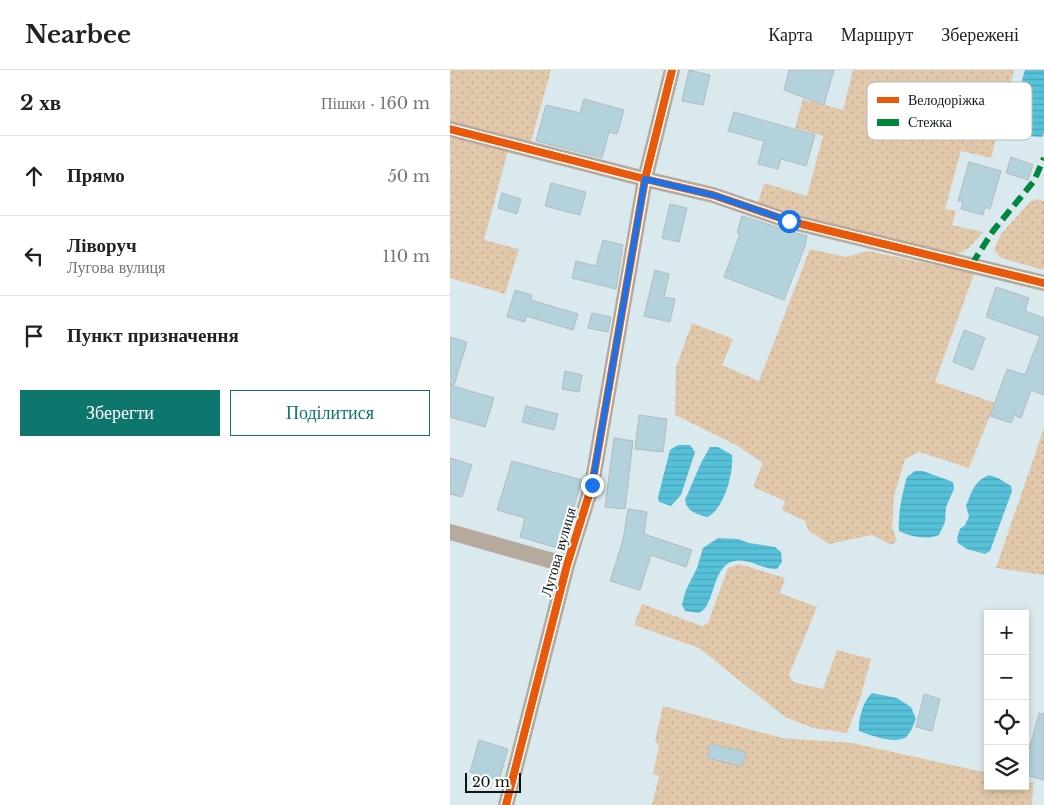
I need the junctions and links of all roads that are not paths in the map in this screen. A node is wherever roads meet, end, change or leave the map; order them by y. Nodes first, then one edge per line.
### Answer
1 (672, 70) edge
2 (450, 128) edge
3 (645, 179) junction
4 (1044, 282) edge
5 (450, 532) edge
6 (567, 565) junction
7 (506, 805) edge

1 - 3 street, Лугова вулиця
2 - 3 street
3 - 4 street
3 - 6 street, Лугова вулиця
5 - 6 street
6 - 7 street, Лугова вулиця

